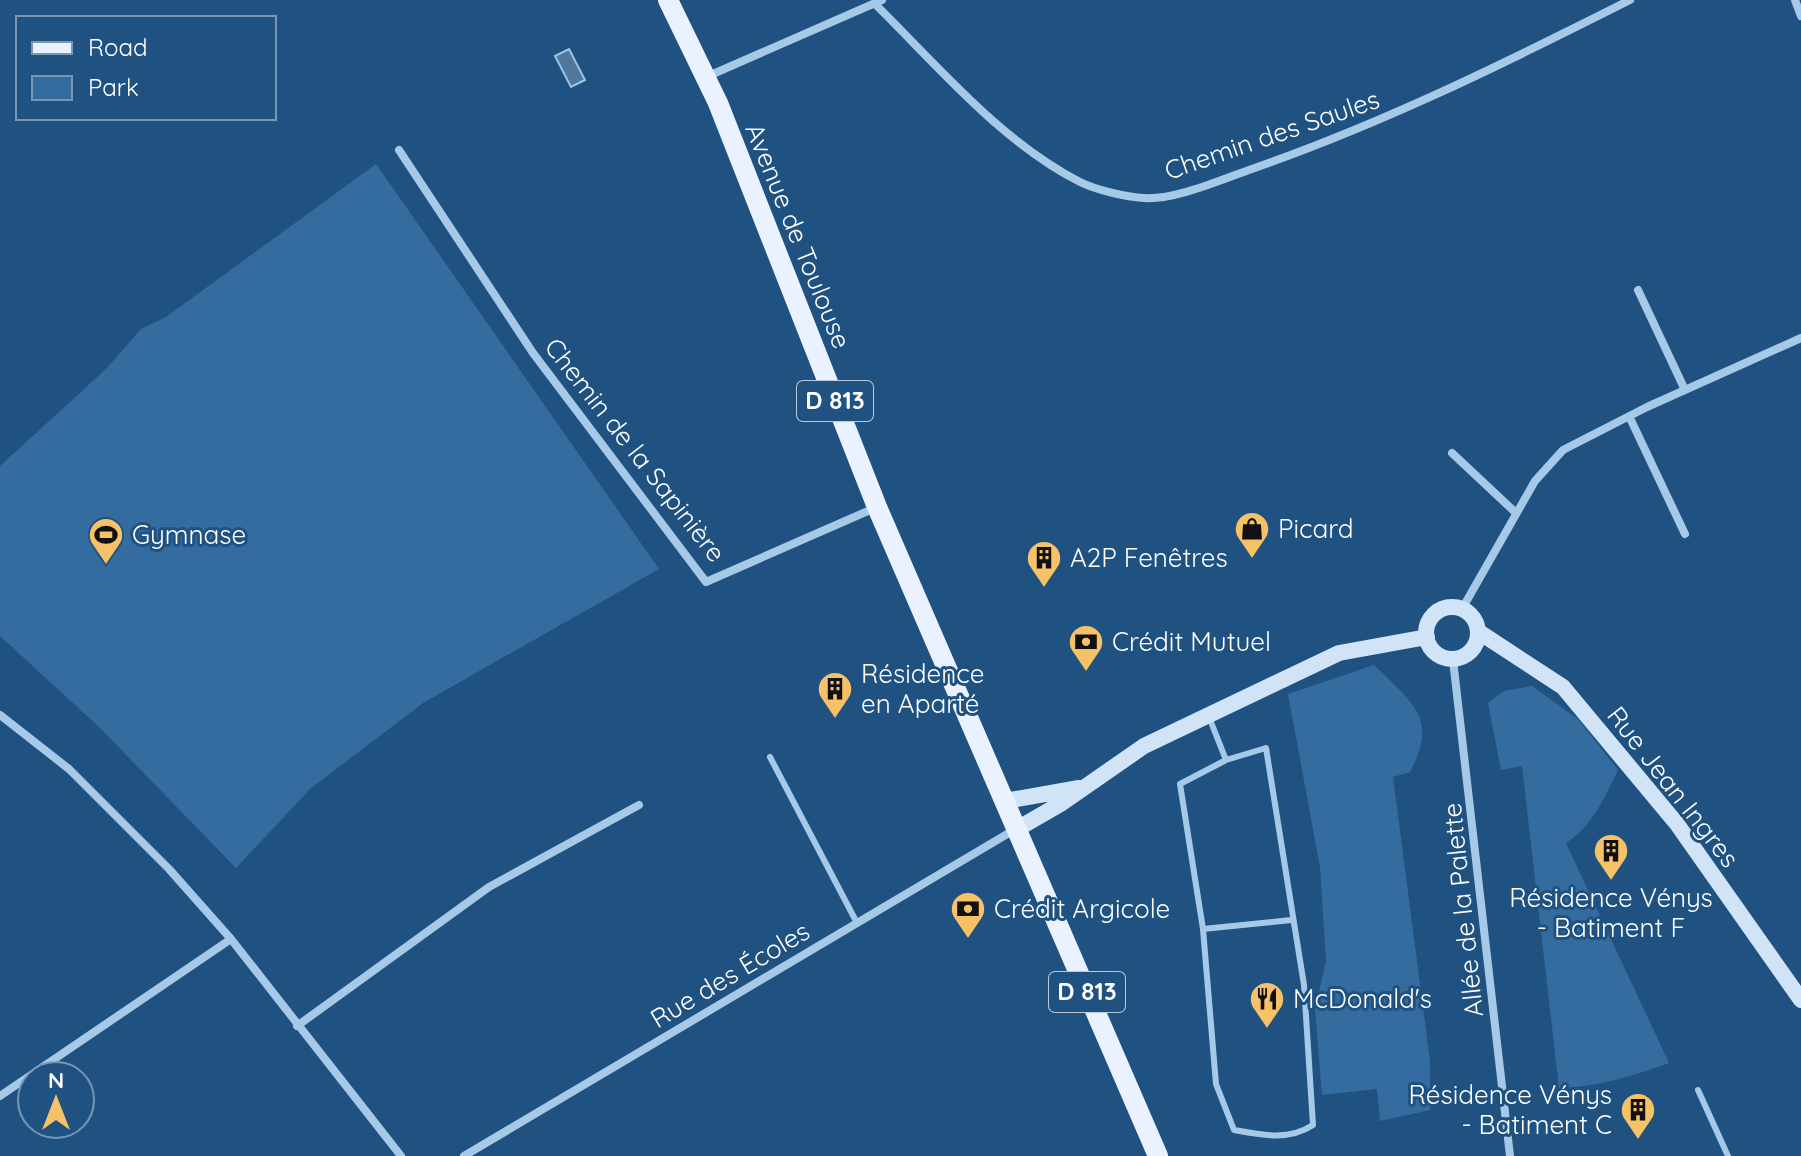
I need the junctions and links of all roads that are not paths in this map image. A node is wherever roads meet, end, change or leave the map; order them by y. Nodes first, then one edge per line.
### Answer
1 (668, 0) edge
2 (1630, 0) edge
3 (1795, 0) edge
4 (878, 2) edge
5 (1801, 16) edge
6 (705, 77) junction
7 (399, 150) dead end
8 (1638, 290) dead end
9 (1801, 338) edge
10 (1685, 390) junction
11 (1629, 416) junction
12 (1452, 453) dead end
13 (877, 507) junction
14 (1516, 513) junction
15 (1685, 534) dead end
16 (1462, 609) junction
17 (1479, 632) junction
18 (1427, 637) junction
19 (1453, 660) junction
20 (0, 715) edge
21 (1209, 717) junction
22 (770, 757) dead end
23 (1226, 760) junction
24 (1088, 785) junction
25 (1005, 801) junction
26 (639, 805) dead end
27 (1017, 829) junction
28 (1291, 920) junction
29 (857, 923) junction
30 (1203, 929) junction
31 (231, 939) junction
32 (1801, 1000) edge
33 (297, 1026) junction
34 (1698, 1090) dead end
35 (0, 1096) edge
36 (401, 1156) edge
37 (464, 1156) edge
38 (1158, 1156) edge
39 (1510, 1156) edge
40 (1728, 1156) edge

1 - 6 main road, Avenue de Toulouse / D 813
2 - 4 street, Chemin des Saules
3 - 5 street
4 - 6 street
6 - 13 main road, Avenue de Toulouse / D 813
7 - 13 street, Chemin de la Sapinière
8 - 10 street
9 - 10 street
10 - 11 street
11 - 14 street
11 - 15 street
12 - 14 street
13 - 25 main road, Avenue de Toulouse / D 813
14 - 16 street
16 - 17 street
16 - 18 street
17 - 19 street
17 - 32 street, Rue Jean Ingres
18 - 19 street
18 - 21 street
19 - 39 street, Allée de la Palette
20 - 31 street
21 - 23 lane
21 - 24 street
22 - 29 lane
23 - 28 lane
23 - 30 lane
24 - 25 street
24 - 27 street
25 - 27 main road, Avenue de Toulouse / D 813
26 - 33 street
27 - 29 street, Rue des Écoles
27 - 38 main road, Avenue de Toulouse / D 813
28 - 30 lane
28 - 30 lane
29 - 37 street, Rue des Écoles
31 - 33 street
31 - 35 street
33 - 36 street
34 - 40 lane

